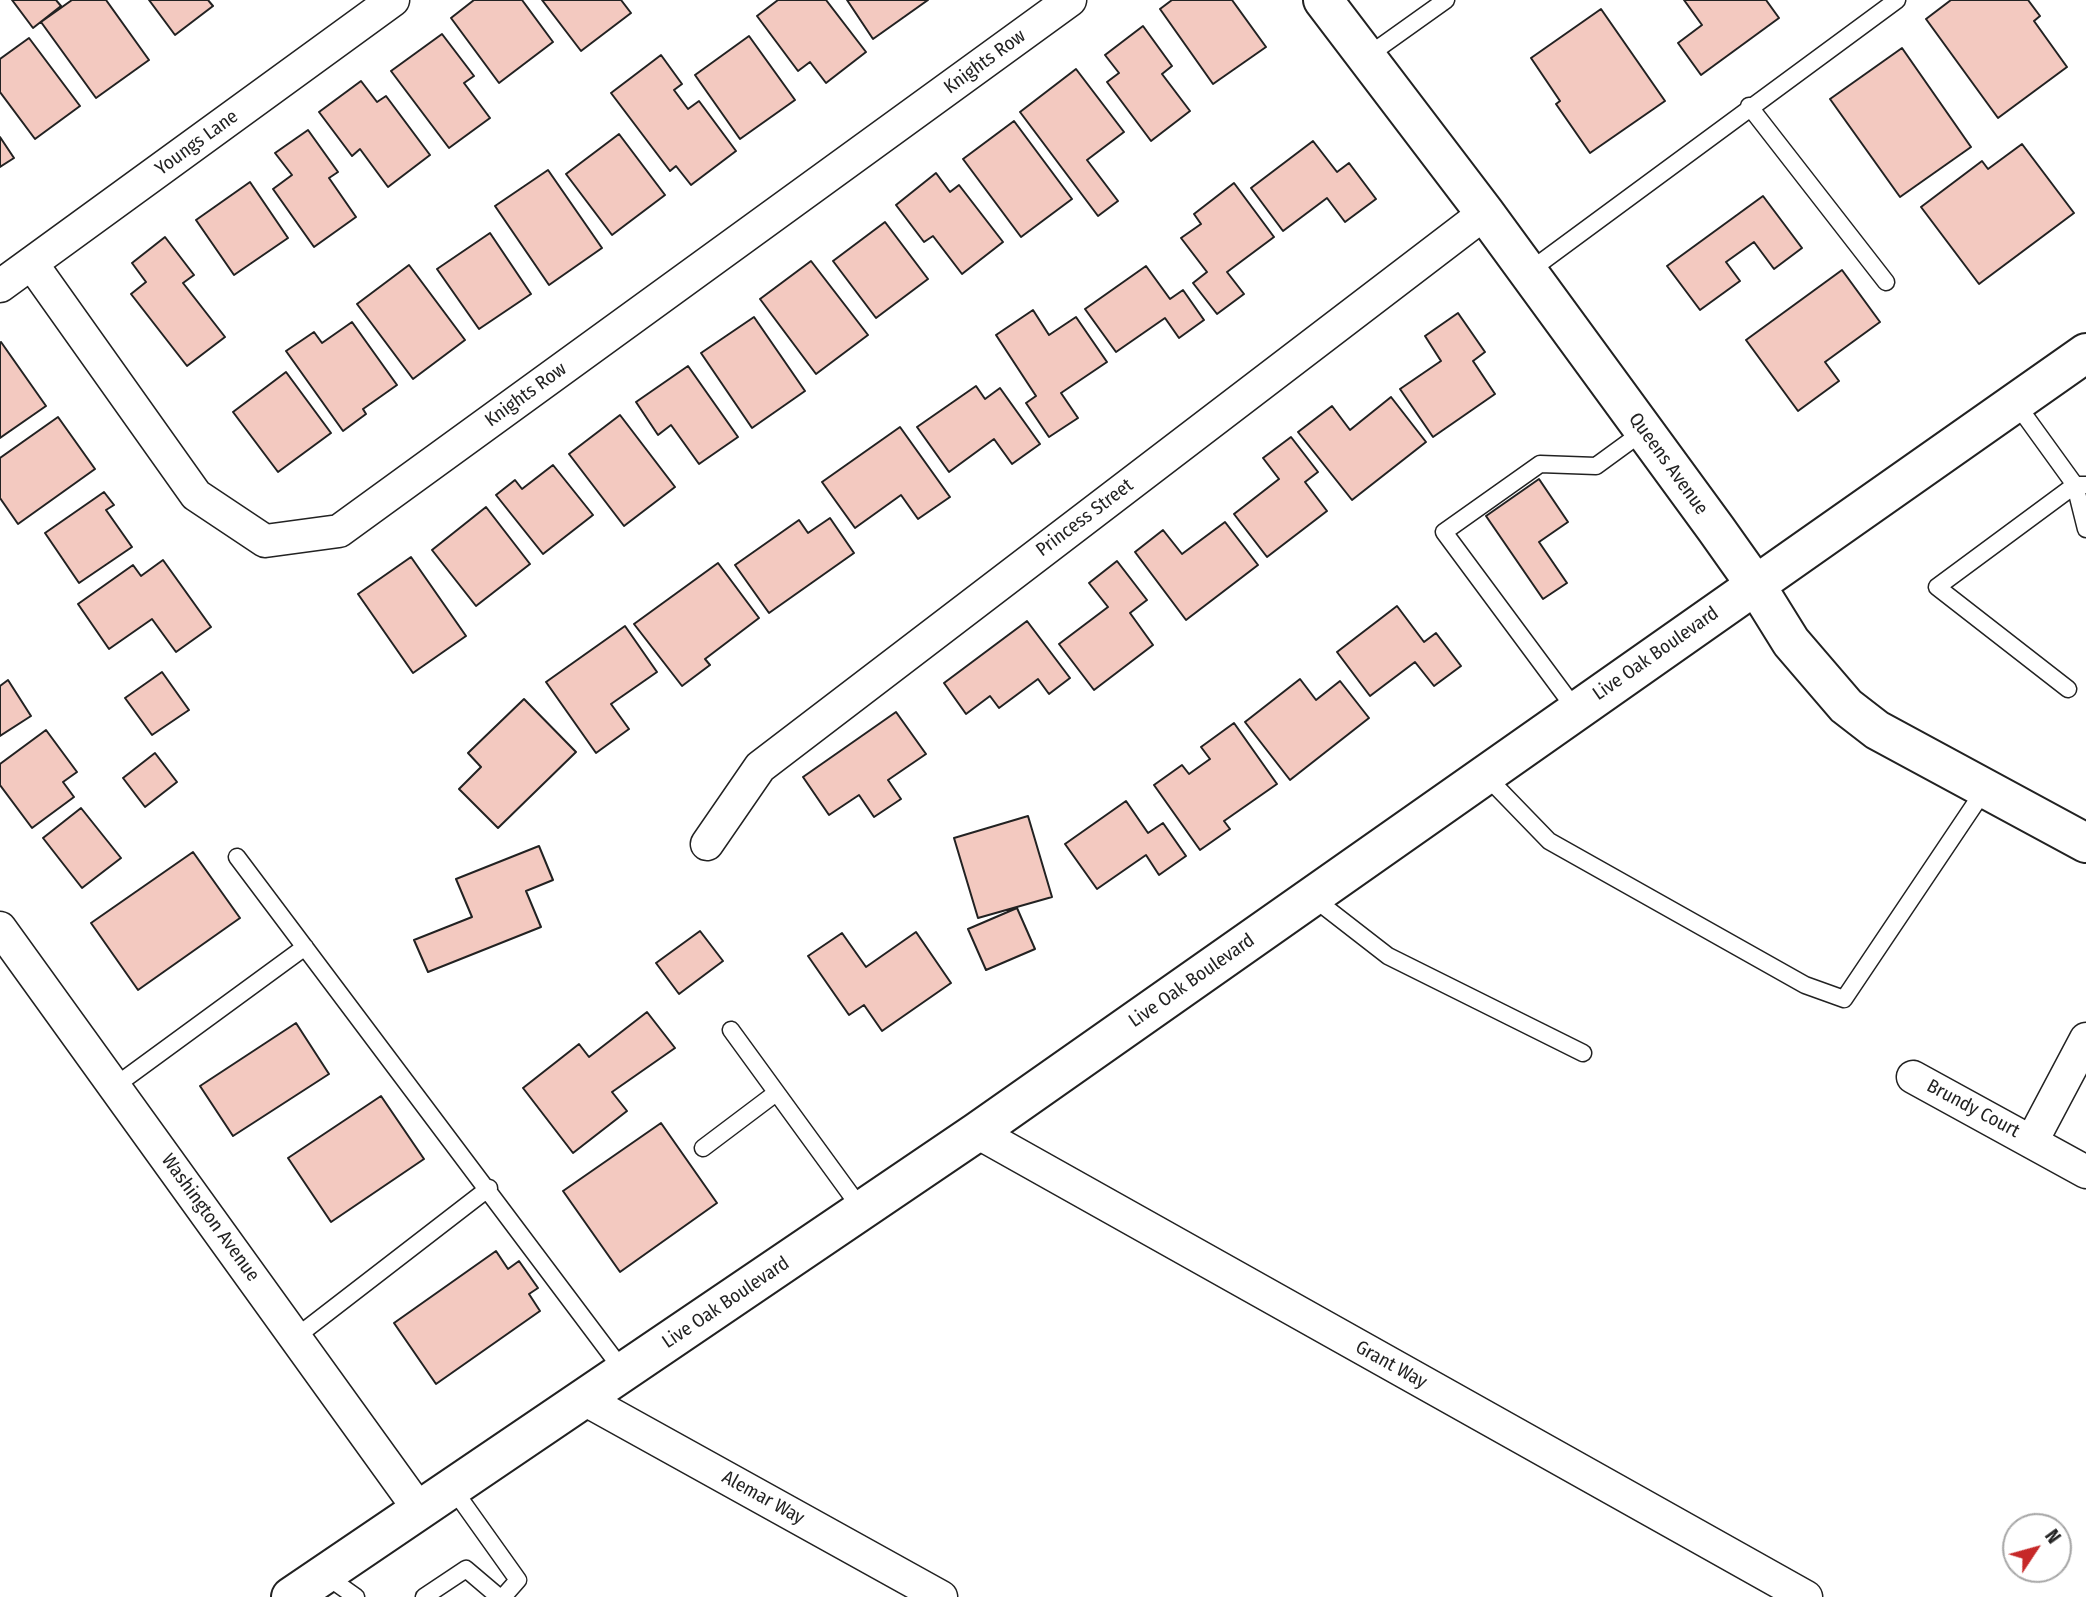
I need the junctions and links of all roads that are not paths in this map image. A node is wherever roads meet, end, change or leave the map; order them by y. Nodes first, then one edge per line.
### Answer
1 (393, 0) edge
2 (1070, 0) edge
3 (1323, 0) edge
4 (1446, 0) edge
5 (1897, 0) edge
6 (1366, 57) junction
7 (1749, 106) junction
8 (1485, 213) junction
9 (32, 264) junction
10 (1528, 272) junction
11 (1886, 282) dead end
12 (0, 286) edge
13 (2086, 353) edge
14 (2015, 402) junction
15 (1644, 431) junction
16 (2080, 485) edge
17 (2086, 529) edge
18 (1755, 584) junction
19 (2068, 689) dead end
20 (1576, 710) junction
21 (1485, 774) junction
22 (1985, 789) junction
23 (707, 844) dead end
24 (2086, 844) edge
25 (237, 857) dead end
26 (1312, 897) junction
27 (0, 928) edge
28 (304, 947) junction
29 (731, 1030) dead end
30 (2086, 1039) edge
31 (1583, 1053) dead end
32 (1913, 1077) dead end
33 (115, 1086) junction
34 (776, 1093) junction
35 (977, 1132) junction
36 (2032, 1141) junction
37 (703, 1147) dead end
38 (2086, 1172) edge
39 (489, 1188) junction
40 (862, 1210) junction
41 (296, 1337) junction
42 (624, 1372) junction
43 (584, 1399) junction
44 (451, 1486) junction
45 (418, 1508) junction
46 (323, 1574) junction
47 (291, 1597) edge
48 (356, 1597) edge
49 (424, 1597) edge
50 (501, 1597) edge
51 (941, 1597) edge
52 (1806, 1597) edge

1 - 9 street, Youngs Lane
2 - 9 street, Knights Row
3 - 6 main road, Queens Avenue
4 - 6 lane
5 - 7 lane
6 - 8 main road, Queens Avenue
7 - 10 lane
7 - 11 lane
8 - 10 main road, Queens Avenue
8 - 23 street, Princess Street
9 - 12 street, Youngs Lane
10 - 15 main road, Queens Avenue
13 - 14 main road, Live Oak Boulevard
14 - 16 lane
14 - 18 main road, Live Oak Boulevard
15 - 18 main road, Queens Avenue
15 - 20 lane
16 - 17 lane
16 - 19 lane
18 - 20 main road, Live Oak Boulevard
18 - 22 main road, Queens Avenue
20 - 21 main road, Live Oak Boulevard
21 - 22 lane
21 - 26 main road, Live Oak Boulevard
22 - 24 main road, Queens Avenue
25 - 28 lane
26 - 31 lane
26 - 35 main road, Live Oak Boulevard
27 - 33 street, Washington Avenue
28 - 33 lane
28 - 39 lane
29 - 34 lane
30 - 36 street, Brundy Court
32 - 36 street, Brundy Court
33 - 41 street, Washington Avenue
34 - 37 lane
34 - 40 lane
35 - 40 main road, Live Oak Boulevard
35 - 52 street, Grant Way
36 - 38 street, Brundy Court
39 - 41 lane
39 - 42 lane
40 - 42 main road, Live Oak Boulevard
41 - 45 street, Washington Avenue
42 - 43 main road, Live Oak Boulevard
43 - 44 main road, Live Oak Boulevard
43 - 51 street, Alemar Way
44 - 45 main road, Live Oak Boulevard
44 - 50 lane
45 - 46 main road, Live Oak Boulevard
46 - 47 main road, Live Oak Boulevard
46 - 48 lane
49 - 50 lane

